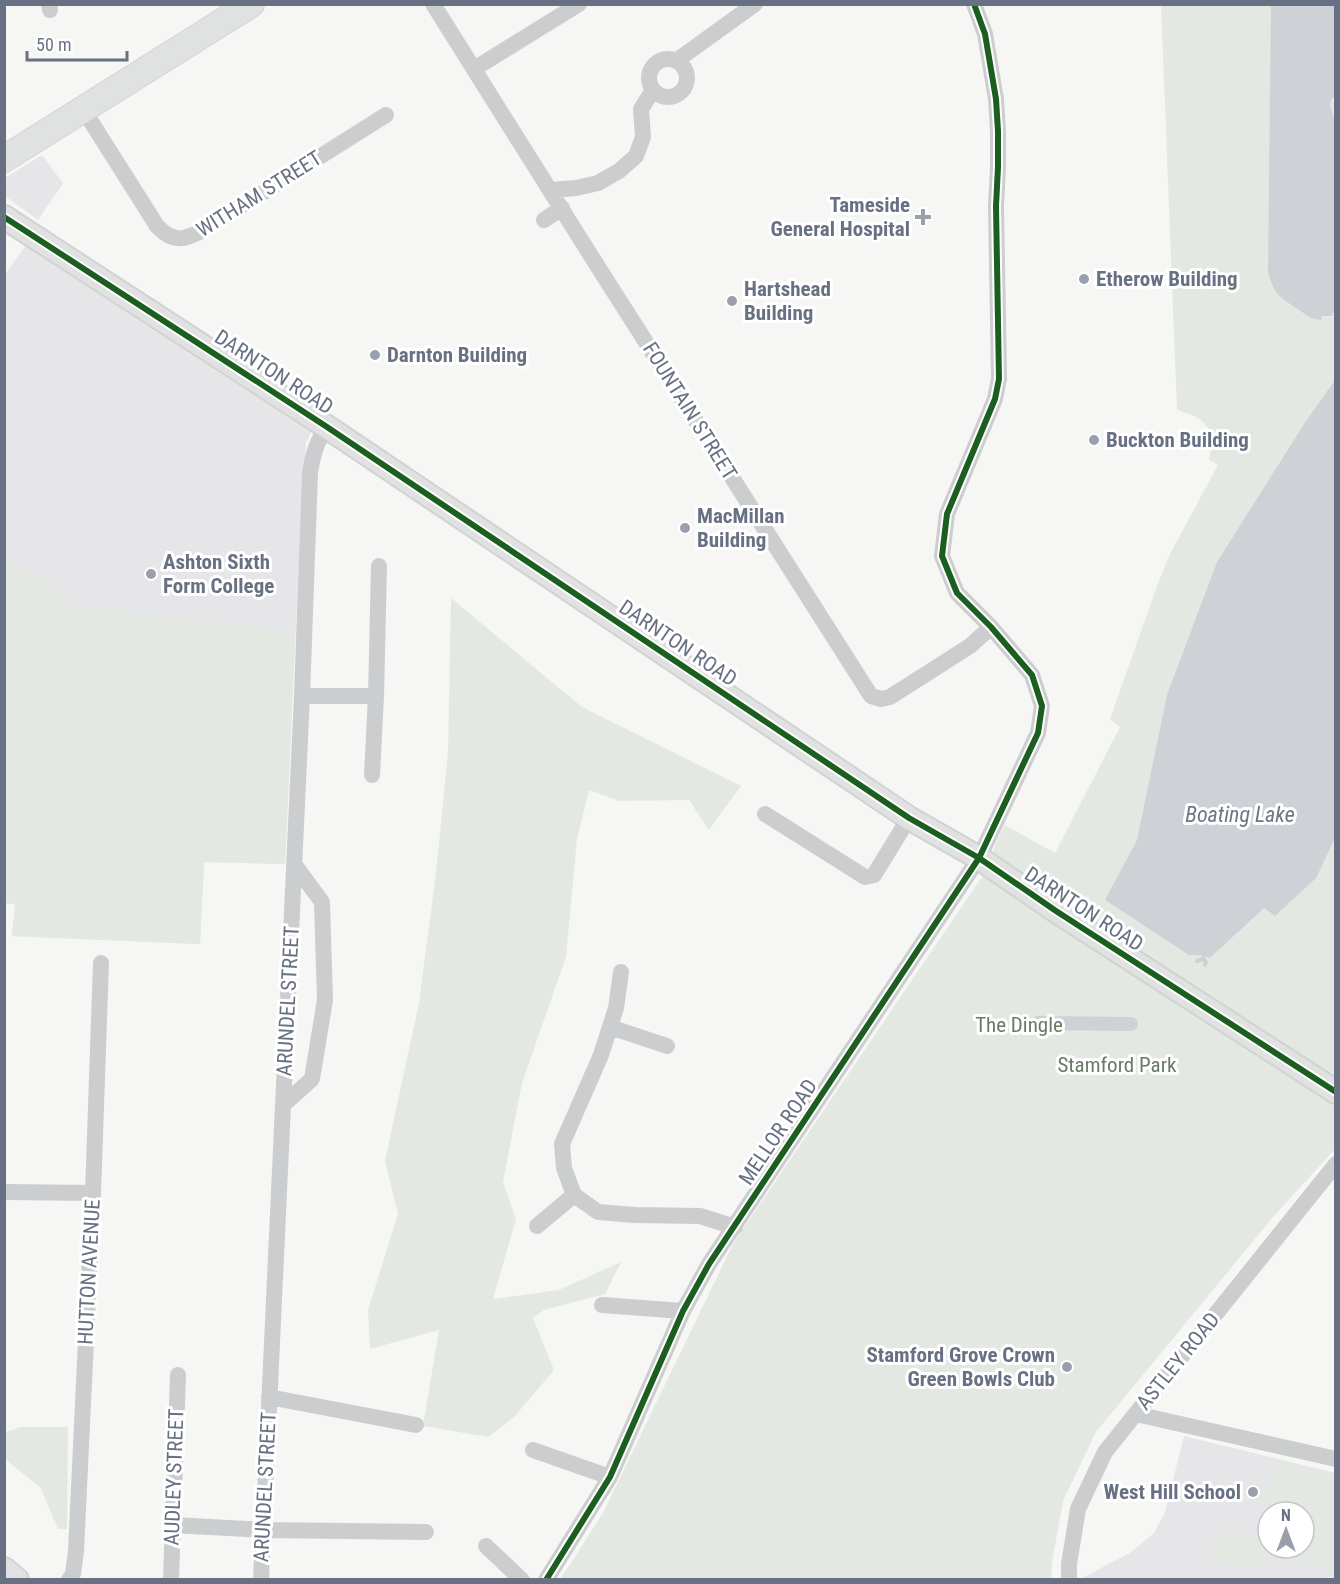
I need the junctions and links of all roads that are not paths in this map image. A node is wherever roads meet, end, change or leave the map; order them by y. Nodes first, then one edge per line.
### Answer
1 (251, 4) edge
2 (433, 4) edge
3 (579, 4) edge
4 (755, 4) edge
5 (974, 4) edge
6 (676, 61) junction
7 (474, 69) junction
8 (653, 90) junction
9 (82, 110) junction
10 (386, 115) dead end
11 (4, 159) edge
12 (551, 190) junction
13 (562, 208) junction
14 (4, 217) edge
15 (544, 220) dead end
16 (327, 427) junction
17 (379, 566) dead end
18 (991, 627) junction
19 (302, 696) junction
20 (376, 696) junction
21 (372, 775) dead end
22 (765, 814) dead end
23 (909, 818) junction
24 (979, 858) junction
25 (294, 864) junction
26 (101, 963) dead end
27 (621, 972) dead end
28 (610, 1027) junction
29 (667, 1046) dead end
30 (1335, 1092) edge
31 (283, 1105) junction
32 (1335, 1164) edge
33 (4, 1192) edge
34 (93, 1192) junction
35 (574, 1195) junction
36 (537, 1226) dead end
37 (735, 1227) junction
38 (602, 1305) dead end
39 (683, 1311) junction
40 (178, 1375) dead end
41 (270, 1397) junction
42 (1136, 1413) junction
43 (416, 1425) dead end
44 (533, 1450) dead end
45 (1335, 1459) edge
46 (610, 1477) junction
47 (172, 1526) junction
48 (263, 1530) junction
49 (426, 1532) dead end
50 (486, 1546) dead end
51 (4, 1569) edge
52 (17, 1580) edge
53 (69, 1580) edge
54 (171, 1580) edge
55 (261, 1580) edge
56 (522, 1580) edge
57 (546, 1580) edge
58 (1069, 1580) edge

1 - 9 main road
2 - 7 street, FOUNTAIN STREET
3 - 7 street
4 - 6 street
5 - 18 street
6 - 8 street
6 - 8 street
7 - 12 street, FOUNTAIN STREET
8 - 12 street
9 - 10 street, WITHAM STREET
9 - 11 main road
12 - 13 street, FOUNTAIN STREET
13 - 15 street
13 - 18 street, FOUNTAIN STREET
14 - 16 street, DARNTON ROAD
16 - 19 street, ARUNDEL STREET
16 - 23 street, DARNTON ROAD
17 - 20 street
18 - 24 street, MELLOR ROAD
19 - 20 street
19 - 25 street, ARUNDEL STREET
20 - 21 street
22 - 23 street
23 - 24 street, DARNTON ROAD
24 - 30 street, DARNTON ROAD
24 - 37 street, MELLOR ROAD
25 - 31 street, ARUNDEL STREET
25 - 31 street
26 - 34 street, HUTTON AVENUE
27 - 28 street
28 - 29 street
28 - 35 street
31 - 41 street, ARUNDEL STREET
32 - 42 street, ASTLEY ROAD
33 - 34 street
34 - 53 street, HUTTON AVENUE
35 - 36 street
35 - 37 street
37 - 39 street, MELLOR ROAD
38 - 39 street
39 - 46 street, MELLOR ROAD
40 - 47 street, AUDLEY STREET
41 - 43 street
41 - 48 street, ARUNDEL STREET
42 - 45 street
42 - 58 street, ASTLEY ROAD
44 - 46 street
46 - 57 street, MELLOR ROAD
47 - 48 street
47 - 54 street, AUDLEY STREET
48 - 49 street
48 - 55 street, ARUNDEL STREET
50 - 56 street
51 - 52 street

